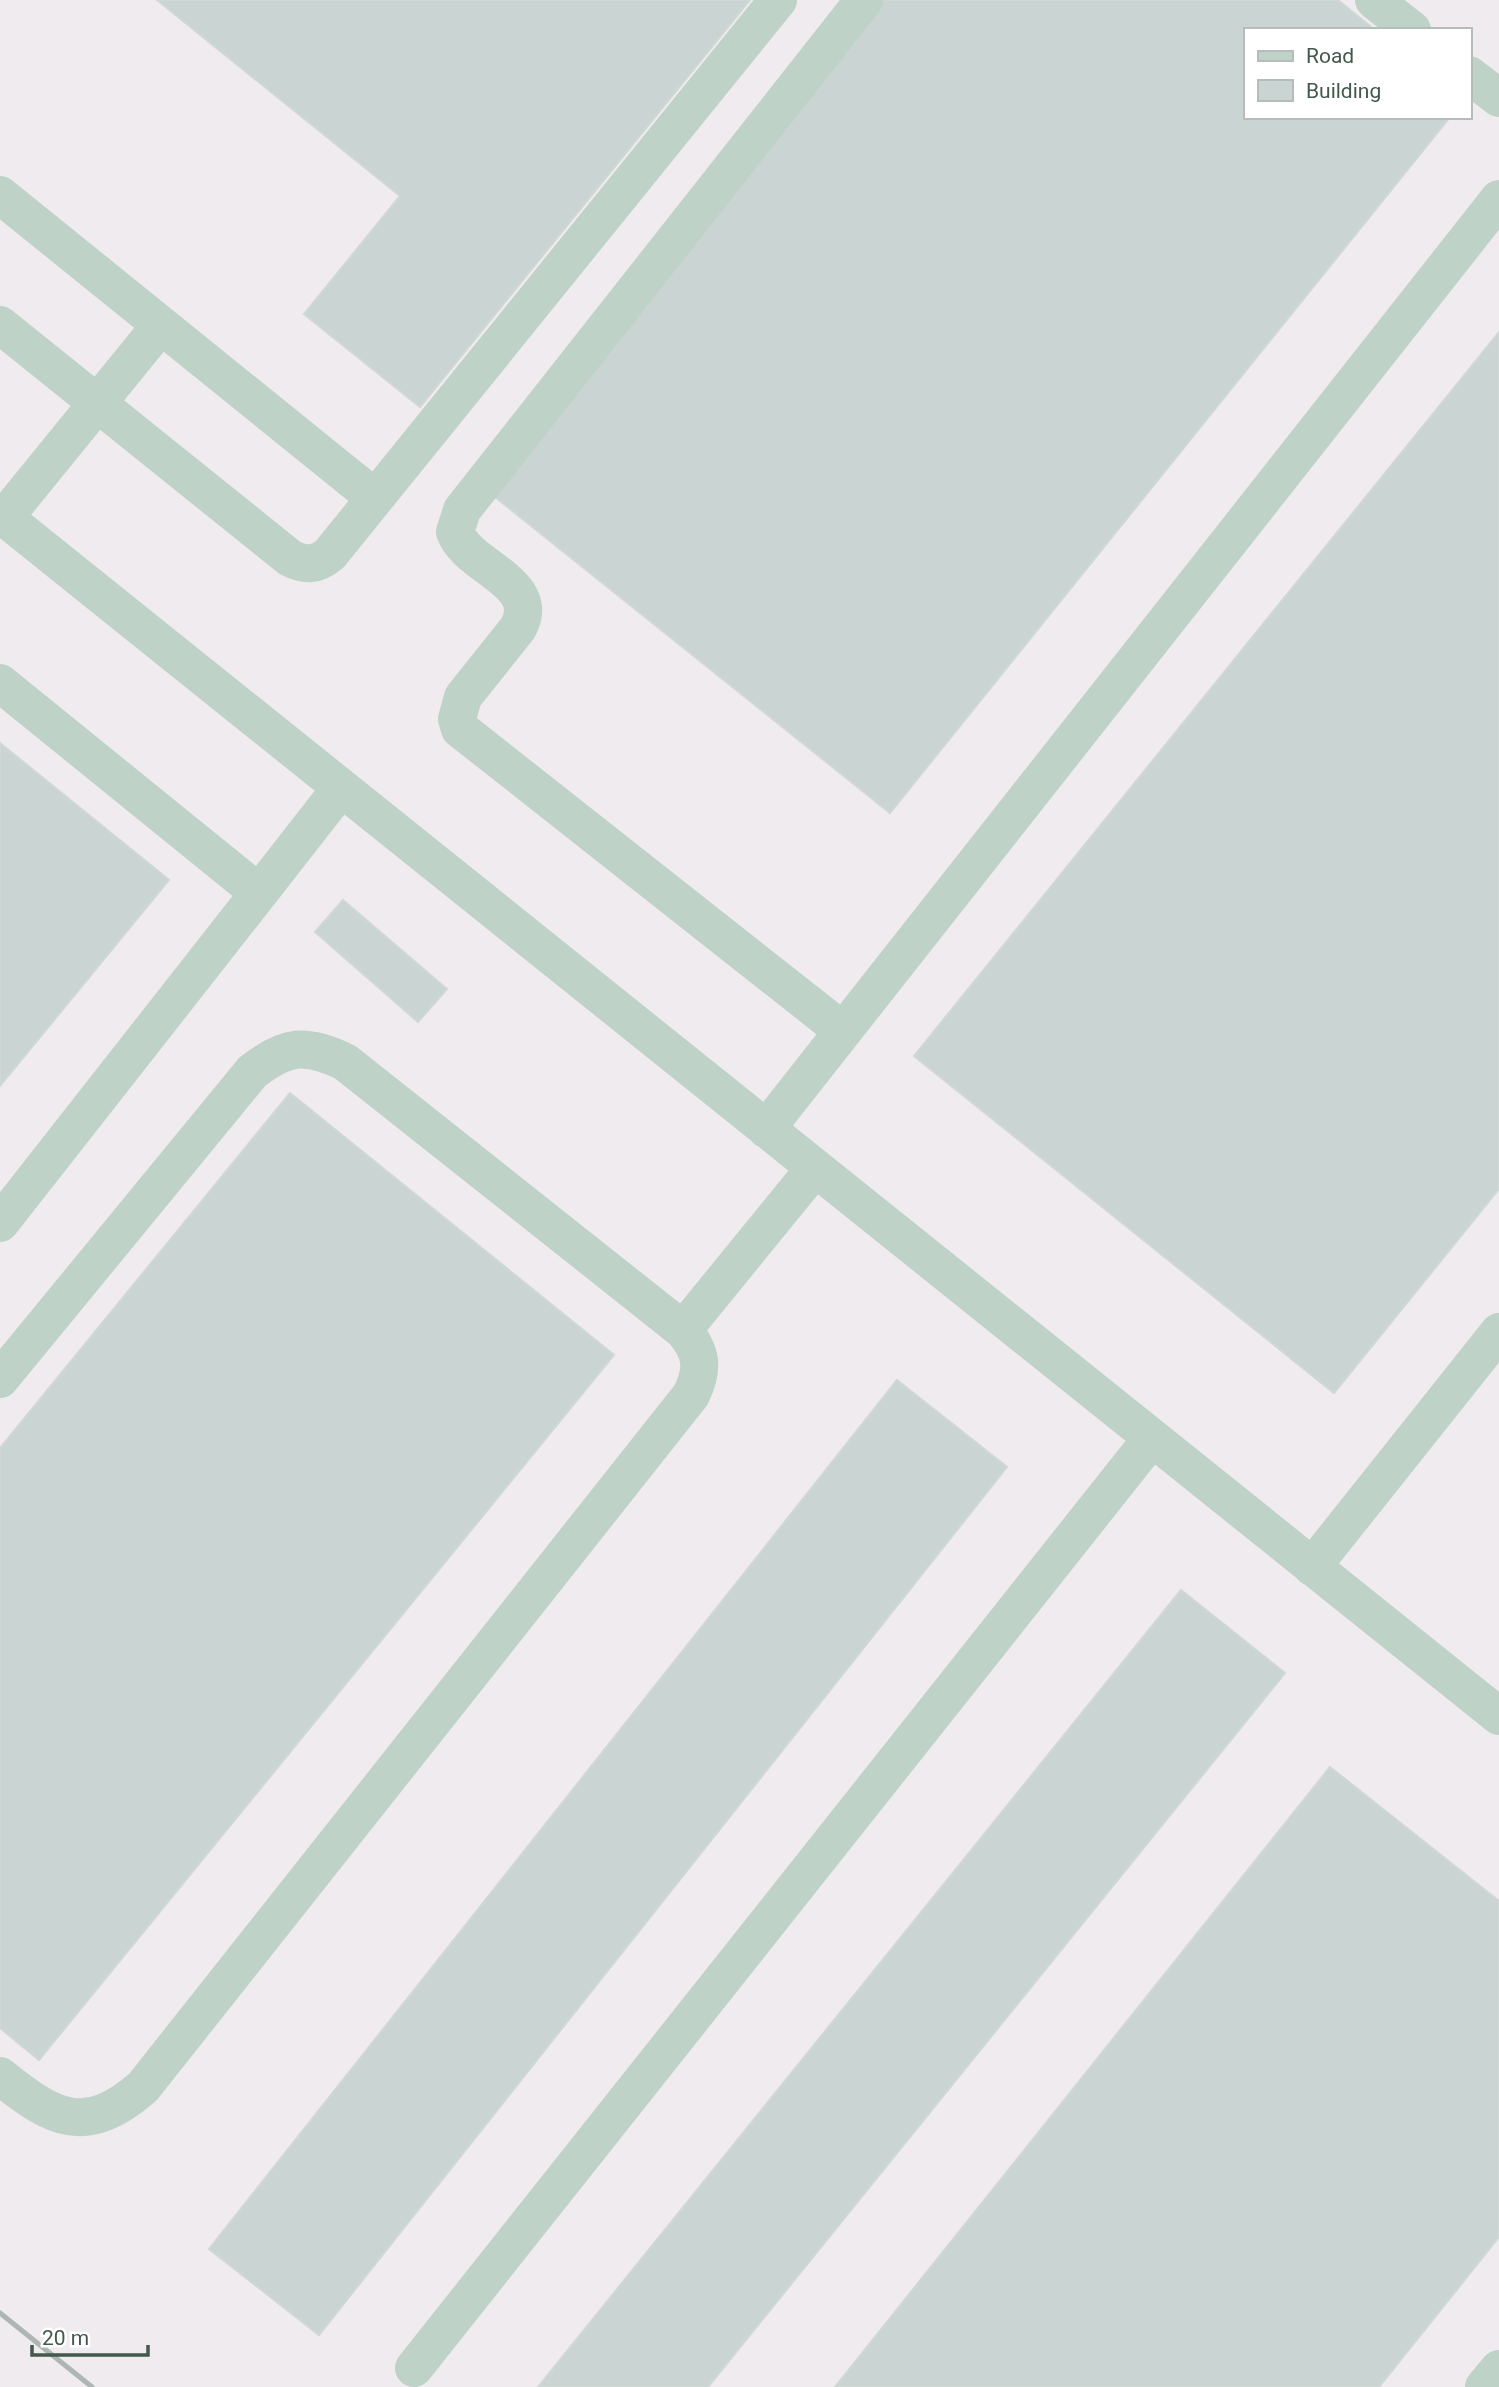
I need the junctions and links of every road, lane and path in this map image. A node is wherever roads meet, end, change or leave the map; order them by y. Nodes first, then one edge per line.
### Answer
1 (778, 0) edge
2 (864, 0) edge
3 (1374, 0) edge
4 (1409, 28) edge
5 (1471, 77) edge
6 (1499, 98) edge
7 (0, 195) edge
8 (1499, 199) edge
9 (161, 325) junction
10 (0, 326) edge
11 (97, 404) junction
12 (375, 498) junction
13 (2, 516) edge
14 (0, 682) edge
15 (341, 788) junction
16 (259, 893) junction
17 (843, 1031) junction
18 (766, 1129) junction
19 (815, 1168) junction
20 (0, 1223) edge
21 (683, 1330) junction
22 (1499, 1332) edge
23 (0, 1379) edge
24 (1152, 1438) junction
25 (1312, 1567) junction
26 (1499, 1716) edge
27 (0, 2076) edge
28 (414, 2368) dead end
29 (1499, 2369) edge
30 (1484, 2387) edge

1 - 12 street
2 - 17 street
3 - 4 street
5 - 6 street
7 - 9 street
8 - 17 street
9 - 11 street
9 - 12 street
10 - 11 street
11 - 12 street
11 - 13 street
13 - 15 street
14 - 16 street
15 - 16 street
15 - 18 street
16 - 20 street
17 - 18 street
18 - 19 street
19 - 21 street
19 - 24 street
21 - 23 street
21 - 27 street
22 - 25 street
24 - 25 street
24 - 28 street
25 - 26 street
29 - 30 street

